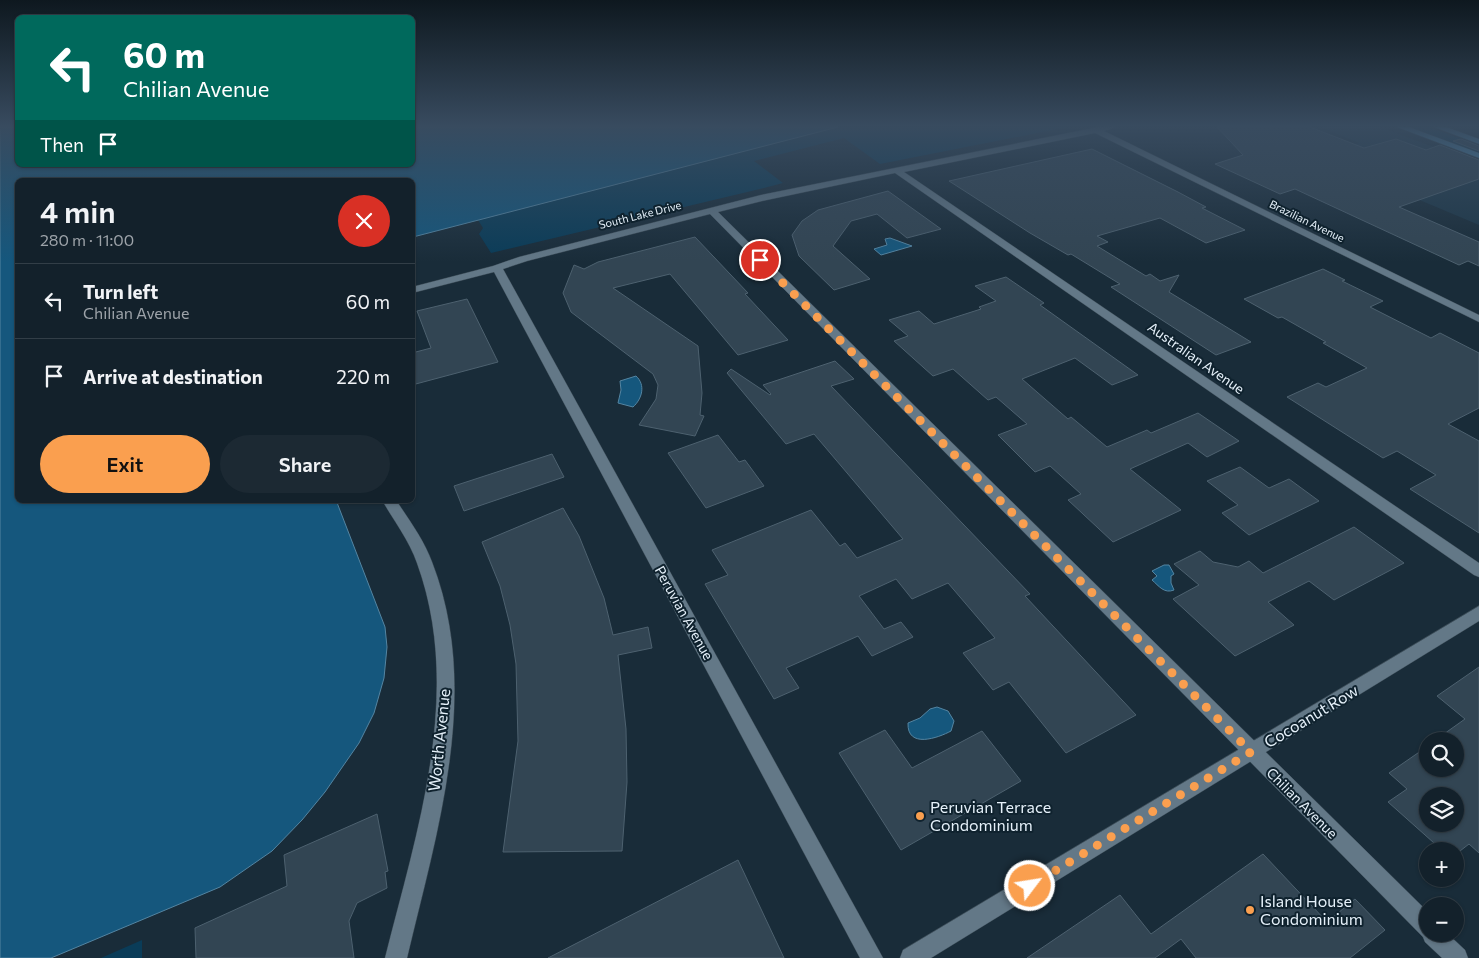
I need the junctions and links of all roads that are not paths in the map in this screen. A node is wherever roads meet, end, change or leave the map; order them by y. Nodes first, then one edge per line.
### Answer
1 (888, 172) edge
2 (898, 172) edge
3 (1180, 172) edge
4 (710, 210) junction
5 (497, 268) junction
6 (415, 289) edge
7 (1479, 319) edge
8 (391, 503) edge
9 (1479, 571) edge
10 (1479, 613) edge
11 (1251, 752) junction
12 (1419, 919) edge
13 (1441, 942) edge
14 (396, 958) edge
15 (872, 958) edge
16 (911, 958) edge
17 (1457, 958) edge

1 - 4 street, South Lake Drive
2 - 9 street, Australian Avenue
3 - 7 street, Brazilian Avenue
4 - 5 street, South Lake Drive
4 - 11 street, Chilian Avenue
5 - 6 street, South Lake Drive
5 - 15 street, Peruvian Avenue
8 - 14 street, Worth Avenue
10 - 11 street, Cocoanut Row
11 - 12 street, Chilian Avenue
11 - 16 street, Cocoanut Row
13 - 17 street

